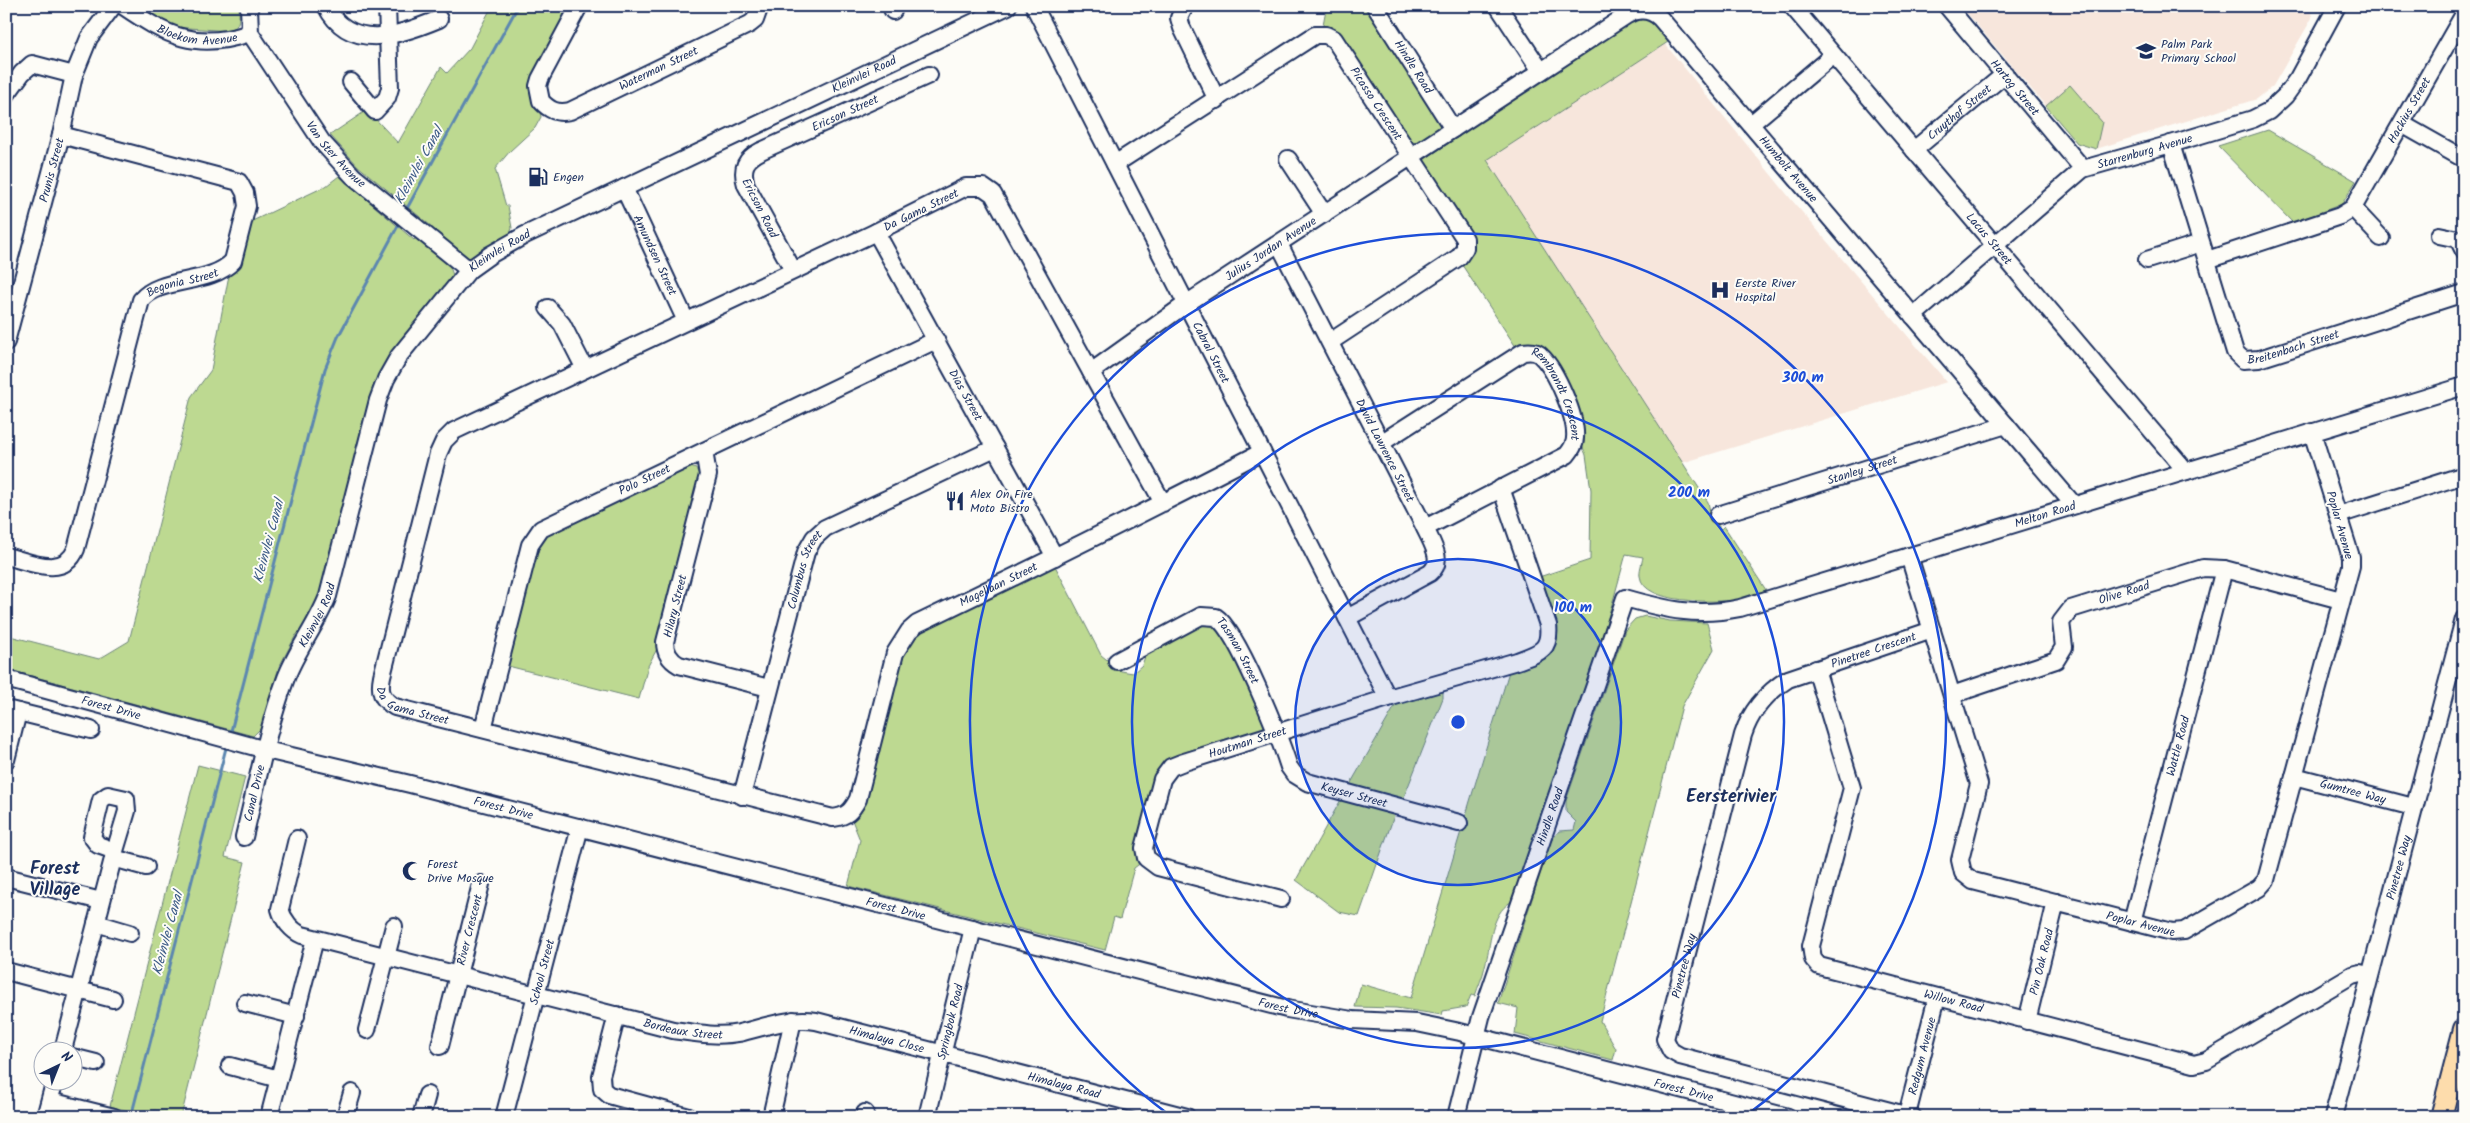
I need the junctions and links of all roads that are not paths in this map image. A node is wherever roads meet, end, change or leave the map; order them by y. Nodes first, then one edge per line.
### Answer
1 (114, 6) edge
2 (123, 6) edge
3 (249, 6) edge
4 (326, 6) edge
5 (387, 6) edge
6 (579, 6) edge
7 (760, 6) edge
8 (1008, 6) edge
9 (1034, 6) edge
10 (1185, 6) edge
11 (1375, 6) edge
12 (1498, 6) edge
13 (1792, 6) edge
14 (1947, 6) edge
15 (2336, 7) edge
16 (439, 19) dead end
17 (2461, 24) edge
18 (250, 33) junction
19 (388, 35) junction
20 (1833, 54) junction
21 (1541, 71) junction
22 (74, 74) junction
23 (2005, 74) junction
24 (929, 75) dead end
25 (351, 82) dead end
26 (6, 95) edge
27 (1217, 100) junction
28 (1751, 124) junction
29 (2402, 124) junction
30 (1453, 129) junction
31 (60, 135) junction
32 (2171, 144) junction
33 (1914, 150) junction
34 (761, 151) joint
35 (1412, 157) junction
36 (1288, 159) dead end
37 (2464, 159) edge
38 (1115, 164) junction
39 (2084, 169) junction
40 (624, 188) junction
41 (2353, 208) junction
42 (1324, 214) junction
43 (876, 232) junction
44 (2439, 234) dead end
45 (2381, 238) dead end
46 (2201, 243) junction
47 (1279, 244) junction
48 (1995, 246) junction
49 (2464, 251) edge
50 (2148, 260) dead end
51 (2207, 260) junction
52 (469, 270) junction
53 (793, 270) junction
54 (2464, 293) edge
55 (1186, 304) junction
56 (548, 308) dead end
57 (1913, 316) junction
58 (686, 321) junction
59 (936, 340) junction
60 (6, 342) edge
61 (1330, 342) junction
62 (584, 369) junction
63 (1091, 372) junction
64 (2464, 386) edge
65 (2006, 425) junction
66 (2312, 432) junction
67 (1381, 443) junction
68 (995, 448) junction
69 (704, 451) junction
70 (1262, 452) junction
71 (2186, 471) junction
72 (2464, 475) edge
73 (1501, 488) junction
74 (1163, 503) junction
75 (2074, 505) junction
76 (1718, 515) dead end
77 (2338, 515) junction
78 (1425, 528) junction
79 (6, 556) edge
80 (1909, 556) junction
81 (1055, 557) junction
82 (2224, 569) junction
83 (1625, 598) joint
84 (2341, 600) junction
85 (1347, 618) junction
86 (2464, 619) edge
87 (1932, 630) junction
88 (1118, 661) dead end
89 (1816, 669) junction
90 (6, 679) edge
91 (769, 688) junction
92 (1952, 695) junction
93 (1388, 698) junction
94 (12, 710) edge
95 (483, 729) junction
96 (91, 730) dead end
97 (1278, 733) junction
98 (266, 750) junction
99 (6, 760) edge
100 (2294, 776) junction
101 (742, 796) junction
102 (2413, 807) junction
103 (850, 814) joint
104 (1459, 823) dead end
105 (580, 828) junction
106 (244, 837) dead end
107 (297, 838) dead end
108 (146, 867) dead end
109 (6, 877) edge
110 (481, 884) dead end
111 (1281, 899) dead end
112 (102, 901) junction
113 (2056, 902) junction
114 (2132, 922) junction
115 (96, 923) junction
116 (394, 926) dead end
117 (973, 928) junction
118 (130, 933) dead end
119 (315, 939) junction
120 (386, 957) junction
121 (6, 971) edge
122 (458, 976) junction
123 (2369, 976) junction
124 (78, 990) junction
125 (536, 995) junction
126 (1937, 997) junction
127 (113, 999) dead end
128 (245, 1003) dead end
129 (616, 1015) junction
130 (296, 1016) junction
131 (793, 1020) junction
132 (2027, 1021) junction
133 (832, 1025) joint
134 (2464, 1029) edge
135 (367, 1030) dead end
136 (1476, 1036) junction
137 (66, 1040) edge
138 (440, 1046) dead end
139 (941, 1052) junction
140 (82, 1060) edge
141 (96, 1063) dead end
142 (230, 1066) dead end
143 (279, 1079) junction
144 (53, 1090) edge
145 (352, 1093) dead end
146 (427, 1095) dead end
147 (50, 1101) junction
148 (110, 1116) edge
149 (1910, 1116) edge
150 (45, 1117) edge
151 (269, 1117) edge
152 (345, 1117) edge
153 (421, 1117) edge
154 (504, 1117) edge
155 (689, 1117) edge
156 (771, 1117) edge
157 (927, 1117) edge
158 (1187, 1117) edge
159 (1456, 1117) edge
160 (1788, 1117) edge
161 (2332, 1117) edge
162 (2441, 1117) edge

1 - 22 street, Prunis Street
2 - 18 street, Bloekom Avenue
3 - 18 street
4 - 19 street
5 - 19 street
6 - 7 street, Waterman Street
8 - 40 street, Kleinvlei Road
9 - 38 street, Cabral Street
10 - 27 street
11 - 30 street, Hindle Road
12 - 21 street
13 - 20 street, Lacus Street
14 - 23 street, Hartog Street
15 - 32 street, Starrenburg Avenue
16 - 19 street
17 - 29 street, Hackius Street
18 - 52 street, Van Ster Avenue
19 - 25 street
20 - 28 street
20 - 33 street, Lacus Street
21 - 28 street, Humbolt Avenue
21 - 30 street, Humbolt Avenue
22 - 26 street
22 - 31 street, Prunis Street
23 - 33 street, Cruythof Street
23 - 39 street, Hartog Street
24 - 34 street, Ericson Street
27 - 35 street, Picasso Crescent
27 - 38 street, Picasso Crescent
28 - 57 street, Humbolt Avenue
29 - 37 street
29 - 41 street, Hackius Street
30 - 35 street, Julius Jordan Avenue
31 - 60 street, Prunis Street
31 - 79 street, Begonia Street
32 - 39 street, Starrenburg Avenue
32 - 46 street, Breitenbach Street
33 - 48 street, Lacus Street
34 - 53 street, Ericson Road
35 - 42 street, Julius Jordan Avenue
35 - 61 street, Picasso Crescent
36 - 42 street
38 - 55 street, Cabral Street
39 - 48 street, Starrenburg Avenue
40 - 52 street, Kleinvlei Road
40 - 58 street, Amundsen Street
41 - 45 street
41 - 51 street
42 - 47 street, Julius Jordan Avenue
43 - 53 street, Da Gama Street
43 - 59 street, Dias Street
43 - 63 street, Da Gama Street
44 - 49 street
46 - 50 street
46 - 51 street, Breitenbach Street
47 - 55 street, Julius Jordan Avenue
47 - 61 street, David Lawrence Street
48 - 57 street, Starrenburg Avenue
48 - 71 street, Lacus Street
51 - 54 street, Breitenbach Street
52 - 98 street, Kleinvlei Road
53 - 58 street, Da Gama Street
55 - 63 street, Julius Jordan Avenue
55 - 70 street, Cabral Street
56 - 62 street
57 - 65 street, Humbolt Avenue
58 - 62 street, Da Gama Street
59 - 68 street, Dias Street
59 - 69 street, Polo Street
61 - 67 street, David Lawrence Street
62 - 95 street, Da Gama Street
63 - 74 street, Da Gama Street
64 - 66 street, Melton Road
65 - 75 street, Humbolt Avenue
65 - 76 street, Stanley Street
66 - 71 street, Melton Road
66 - 77 street, Poplar Avenue
67 - 73 street, Rembrandt Crescent
67 - 78 street, David Lawrence Street
68 - 81 street, Dias Street
68 - 91 street, Columbus Street
69 - 91 street, Hilary Street
69 - 95 street, Polo Street
70 - 74 street, Magellaan Street
70 - 85 street, Cabral Street
71 - 75 street, Melton Road
72 - 77 street
73 - 78 street, Rembrandt Crescent
73 - 93 street, Houtman Street
74 - 81 street, Magellaan Street
75 - 80 street, Melton Road
77 - 84 street, Poplar Avenue
78 - 85 street, David Lawrence Street
80 - 83 street, Melton Road
80 - 87 street, Poplar Avenue
81 - 103 street, Magellaan Street
82 - 84 street, Olive Road
82 - 92 street, Olive Road
82 - 114 street, Wattle Road
83 - 136 street, Hindle Road
84 - 100 street, Poplar Avenue
85 - 93 street, Cabral Street
86 - 102 street, Pinetree Way
87 - 89 street, Pinetree Crescent
87 - 92 street, Poplar Avenue
88 - 97 street, Tasman Street
89 - 126 street, Willow Road
89 - 149 street, Pinetree Way
90 - 98 street, Forest Drive
91 - 101 street, Columbus Street
92 - 113 street, Poplar Avenue
93 - 97 street, Houtman Street
94 - 96 street
94 - 99 street
95 - 101 street, Da Gama Street
97 - 104 street, Keyser Street
97 - 111 street, Houtman Street
98 - 105 street, Forest Drive
98 - 106 street, Canal Drive
100 - 102 street, Gumtree Way
100 - 114 street, Poplar Avenue
101 - 103 street, Da Gama Street
102 - 123 street, Pinetree Way
105 - 117 street, Forest Drive
105 - 125 street, School Street
107 - 119 street, River Crescent
108 - 112 street
109 - 112 street
110 - 122 street, River Crescent
112 - 115 street
113 - 114 street, Poplar Avenue
113 - 132 street, Pin Oak Road
115 - 118 street
115 - 124 street
116 - 120 street
117 - 136 street, Forest Drive
117 - 139 street, Springbok Road
119 - 120 street, River Crescent
119 - 130 street
120 - 122 street, River Crescent
120 - 135 street
121 - 124 street
122 - 125 street, River Crescent
122 - 138 street, River Crescent
123 - 132 street, Willow Road
123 - 161 street, Pinetree Way
124 - 127 street
124 - 137 street
125 - 129 street, Bordeaux Street
125 - 154 street, School Street
126 - 132 street, Willow Road
126 - 149 street, Redgum Avenue
128 - 130 street
129 - 131 street, Bordeaux Street
129 - 155 street
130 - 143 street
131 - 133 street, Bordeaux Street
131 - 156 street
133 - 139 street, Himalaya Close
134 - 162 main road
136 - 159 street, Hindle Road
136 - 160 street, Forest Drive
139 - 157 street, Springbok Road
139 - 158 street, Himalaya Road
140 - 141 street
142 - 143 street
143 - 151 street
144 - 147 street
145 - 152 street
146 - 153 street
147 - 148 street
147 - 150 street

